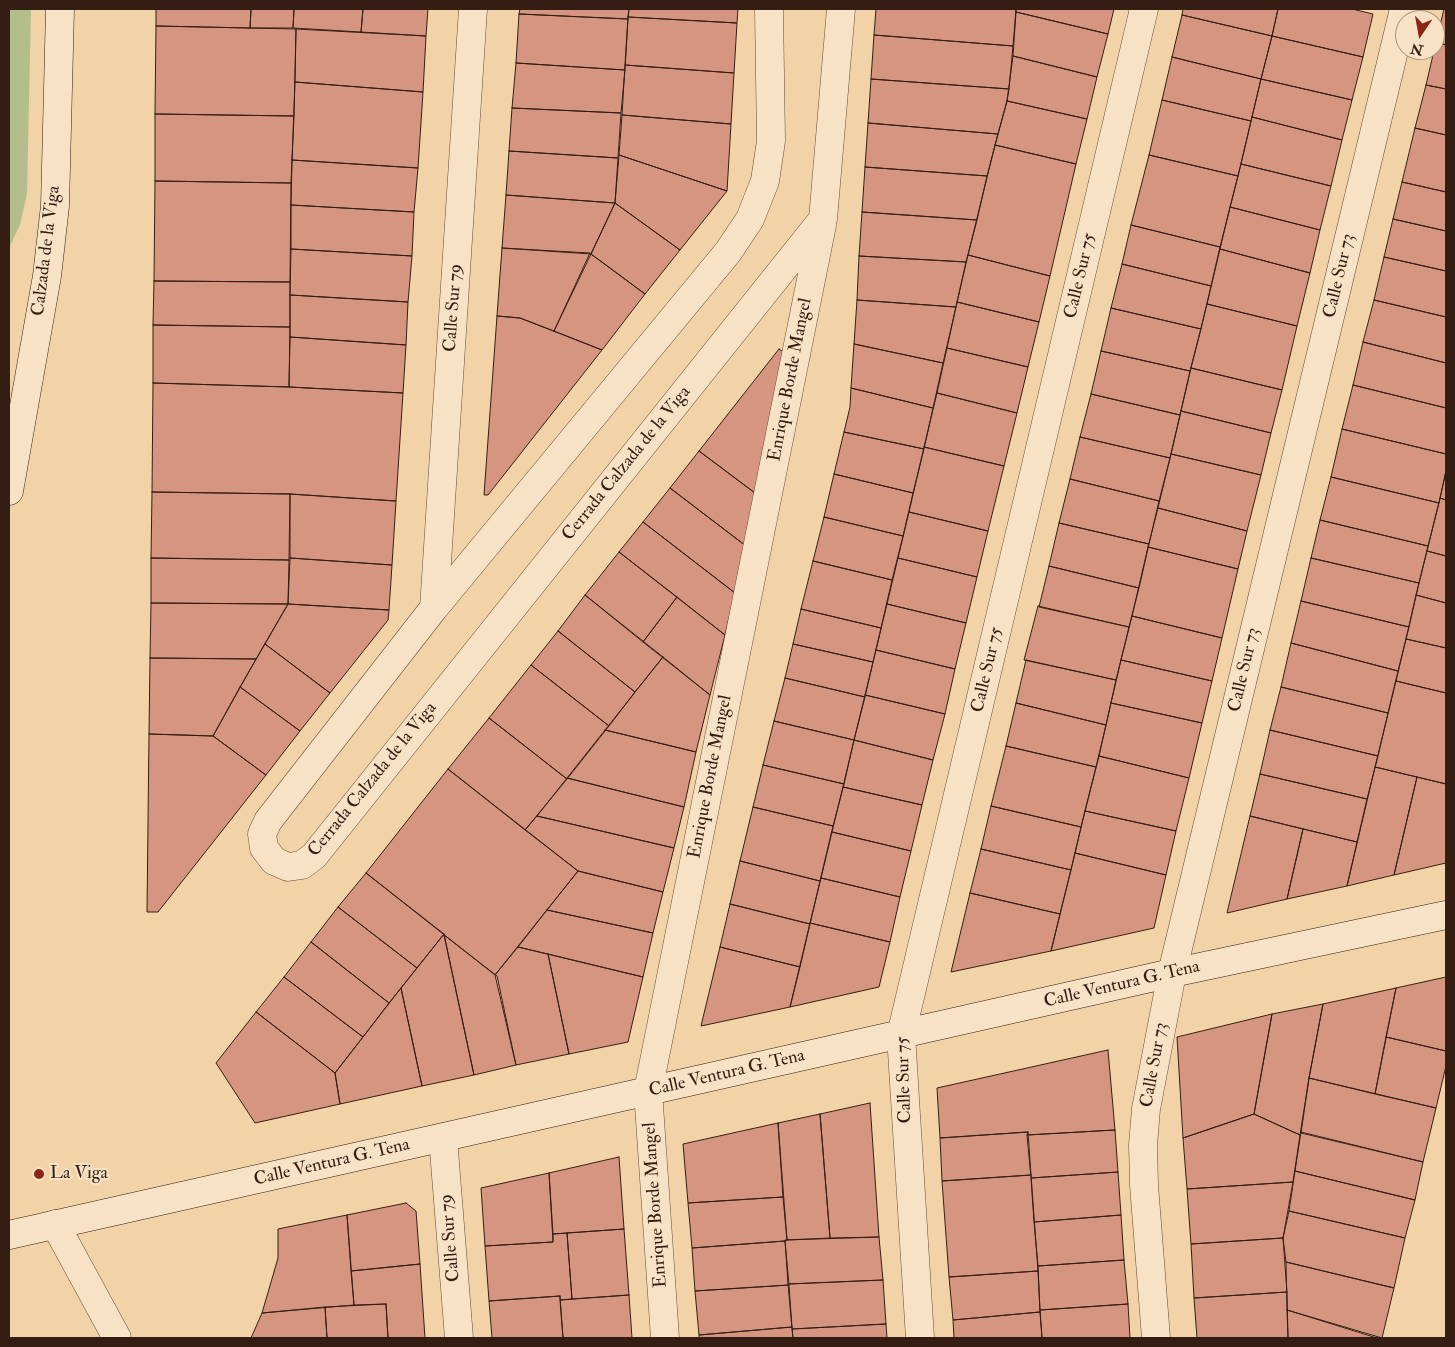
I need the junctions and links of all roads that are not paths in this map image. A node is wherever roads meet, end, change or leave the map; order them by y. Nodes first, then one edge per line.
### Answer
1 (60, 9) edge
2 (473, 9) edge
3 (770, 9) edge
4 (841, 9) edge
5 (1144, 9) edge
6 (1404, 9) edge
7 (823, 219) junction
8 (25, 399) junction
9 (9, 424) edge
10 (9, 492) edge
11 (434, 608) junction
12 (1446, 915) edge
13 (1172, 973) junction
14 (902, 1035) junction
15 (648, 1092) junction
16 (443, 1138) junction
17 (55, 1224) junction
18 (9, 1235) edge
19 (117, 1338) edge
20 (459, 1338) edge
21 (666, 1338) edge
22 (920, 1338) edge
23 (1156, 1338) edge

1 - 8 street, Calzada de la Viga
2 - 11 street, Calle Sur 79
3 - 11 street, Cerrada Calzada de la Viga
4 - 7 street
5 - 14 street, Calle Sur 75
6 - 13 street, Calle Sur 73
7 - 11 street, Cerrada Calzada de la Viga
7 - 15 street, Enrique Borde Mangel
8 - 9 street
8 - 10 street, Calzada de la Viga
12 - 13 street, Calle Ventura G. Tena
13 - 14 street, Calle Ventura G. Tena
13 - 23 street, Calle Sur 73
14 - 15 street, Calle Ventura G. Tena
14 - 22 street, Calle Sur 75
15 - 16 street, Calle Ventura G. Tena
15 - 21 street, Enrique Borde Mangel
16 - 17 street, Calle Ventura G. Tena
16 - 20 street, Calle Sur 79
17 - 18 street, Calle Ventura G. Tena
17 - 19 street

